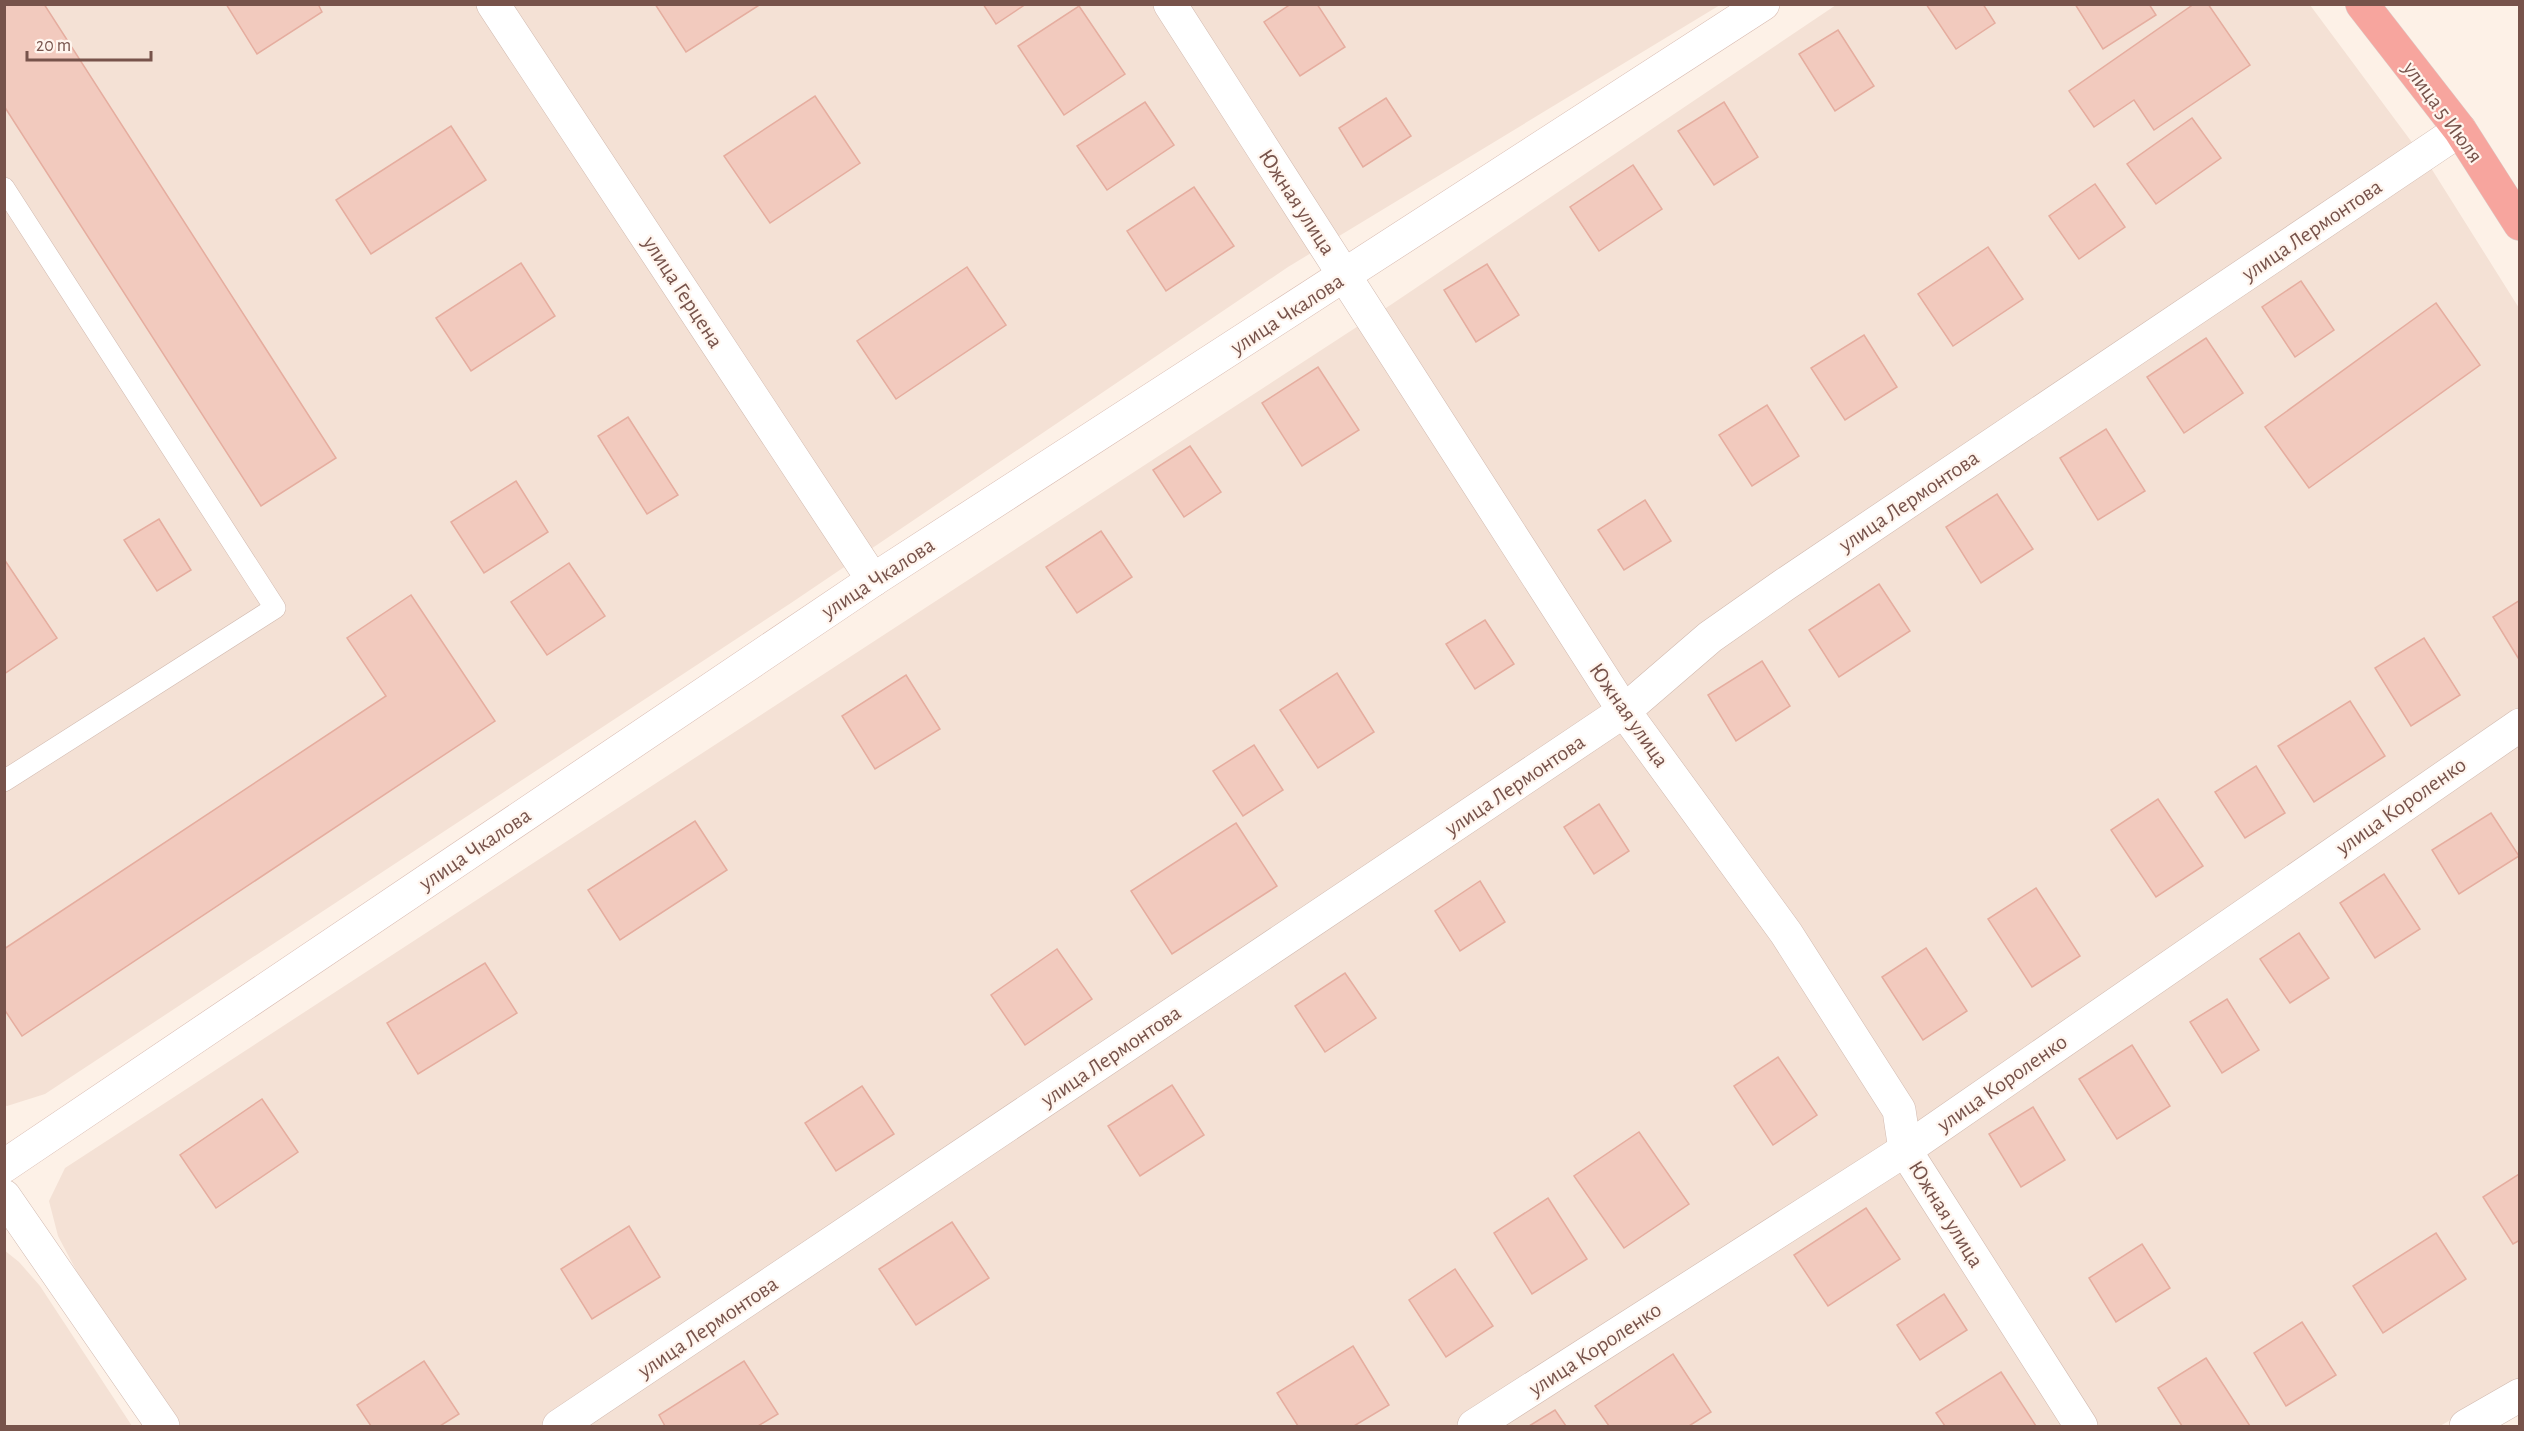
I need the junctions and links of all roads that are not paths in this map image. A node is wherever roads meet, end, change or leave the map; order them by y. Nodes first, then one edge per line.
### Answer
1 (493, 4) edge
2 (1170, 4) edge
3 (2362, 4) edge
4 (1763, 5) edge
5 (2460, 130) junction
6 (4, 188) edge
7 (2520, 224) edge
8 (1345, 276) junction
9 (873, 580) junction
10 (1624, 711) junction
11 (2520, 725) edge
12 (4, 781) edge
13 (1905, 1149) junction
14 (4, 1166) edge
15 (4, 1196) edge
16 (2520, 1395) edge
17 (163, 1426) edge
18 (559, 1426) edge
19 (1474, 1426) edge
20 (2081, 1426) edge
21 (2466, 1426) edge

1 - 9 street, улица Герцена
2 - 8 street, Южная улица
3 - 5 highway, улица 5 Июля
4 - 8 street, улица Чкалова
5 - 7 highway, улица 5 Июля
5 - 10 street, улица Лермонтова
6 - 12 lane
8 - 9 street, улица Чкалова
8 - 10 street, Южная улица
9 - 14 street, улица Чкалова
10 - 13 street, Южная улица
10 - 18 street, улица Лермонтова
11 - 13 street, улица Короленко
13 - 19 street, улица Короленко
13 - 20 street, Южная улица
15 - 17 street
16 - 21 street

